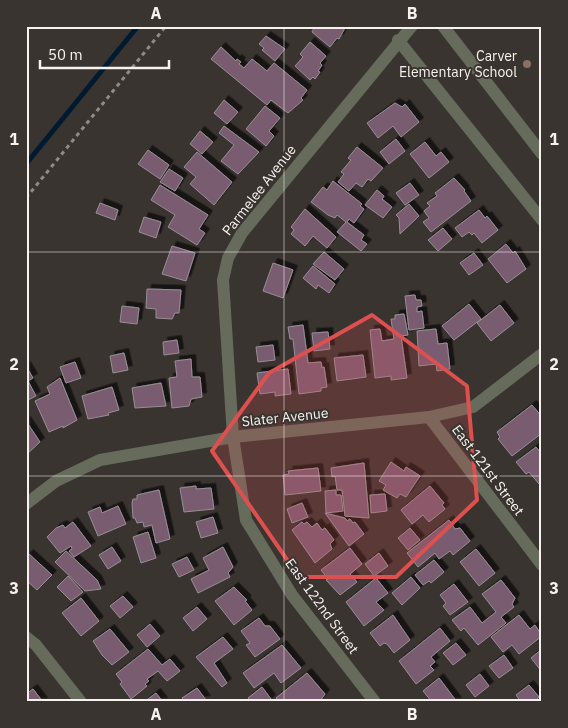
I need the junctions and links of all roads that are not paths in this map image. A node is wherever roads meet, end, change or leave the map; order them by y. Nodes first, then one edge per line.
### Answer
1 (412, 26) edge
2 (443, 26) edge
3 (398, 40) junction
4 (542, 154) edge
5 (542, 220) edge
6 (542, 354) edge
7 (429, 418) junction
8 (233, 437) junction
9 (26, 504) edge
10 (542, 565) edge
11 (26, 637) edge
12 (81, 702) edge
13 (375, 702) edge

1 - 3 street, Parmelee Avenue
2 - 4 street
3 - 5 street
3 - 8 street, Parmelee Avenue
6 - 7 street, Slater Avenue
7 - 8 street, Slater Avenue
7 - 10 street, East 121st Street
8 - 9 street, Slater Avenue
8 - 13 street, East 122nd Street
11 - 12 street

